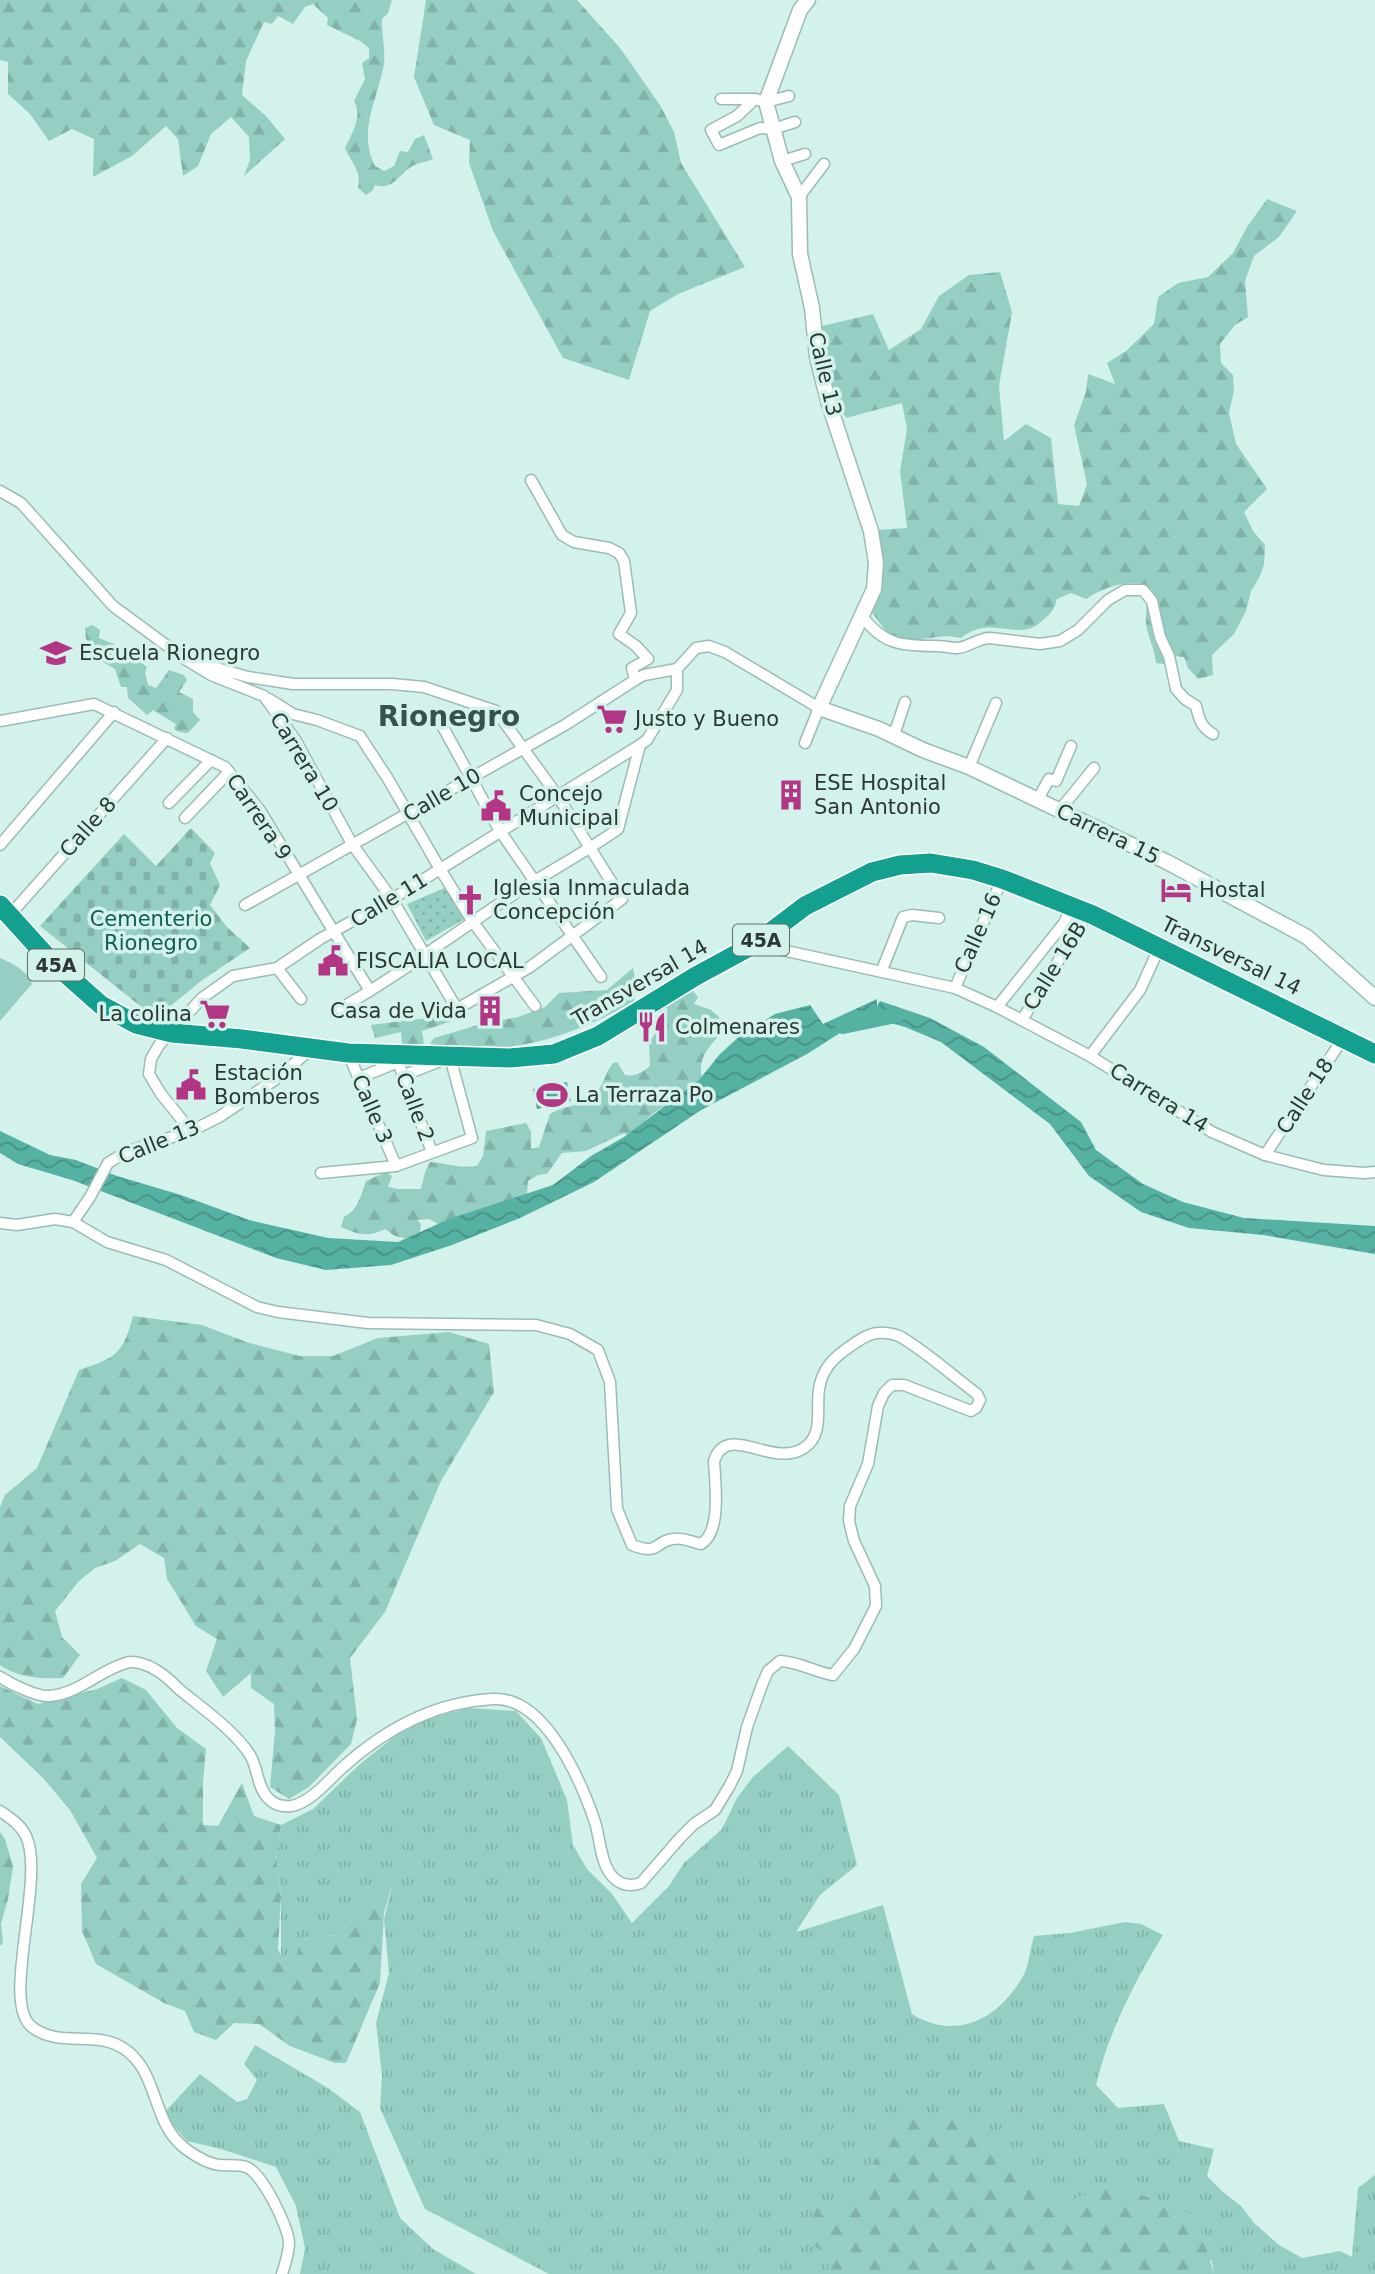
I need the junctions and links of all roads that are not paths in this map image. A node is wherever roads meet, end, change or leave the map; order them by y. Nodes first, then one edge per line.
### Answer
1 (808, 0) edge
2 (789, 96) dead end
3 (721, 99) dead end
4 (760, 100) junction
5 (795, 121) dead end
6 (773, 129) junction
7 (805, 154) dead end
8 (782, 162) junction
9 (824, 164) dead end
10 (799, 197) junction
11 (531, 480) dead end
12 (0, 491) edge
13 (862, 616) junction
14 (185, 659) junction
15 (677, 669) junction
16 (635, 680) junction
17 (264, 696) junction
18 (905, 702) dead end
19 (996, 703) dead end
20 (819, 708) junction
21 (114, 712) junction
22 (438, 718) dead end
23 (0, 721) edge
24 (1213, 734) dead end
25 (894, 735) junction
26 (167, 738) junction
27 (805, 743) dead end
28 (640, 745) junction
29 (1071, 746) dead end
30 (522, 748) junction
31 (211, 760) junction
32 (969, 767) junction
33 (1094, 768) dead end
34 (229, 772) junction
35 (471, 779) junction
36 (557, 795) junction
37 (1038, 799) junction
38 (169, 803) dead end
39 (1059, 811) junction
40 (409, 814) junction
41 (185, 818) dead end
42 (500, 831) junction
43 (352, 844) junction
44 (0, 845) edge
45 (592, 848) junction
46 (440, 869) junction
47 (299, 876) junction
48 (1002, 879) junction
49 (534, 881) junction
50 (392, 900) junction
51 (245, 905) dead end
52 (1080, 910) junction
53 (5, 911) edge
54 (939, 918) dead end
55 (473, 922) junction
56 (333, 933) junction
57 (572, 935) junction
58 (755, 944) junction
59 (1160, 946) junction
60 (425, 954) junction
61 (277, 968) junction
62 (882, 970) junction
63 (514, 977) junction
64 (601, 977) dead end
65 (955, 988) junction
66 (370, 991) junction
67 (1375, 998) edge
68 (301, 999) dead end
69 (535, 1006) dead end
70 (997, 1007) junction
71 (336, 1011) dead end
72 (1021, 1020) junction
73 (172, 1033) junction
74 (1344, 1037) junction
75 (312, 1048) junction
76 (348, 1053) junction
77 (1375, 1054) edge
78 (1090, 1056) junction
79 (450, 1057) junction
80 (402, 1076) junction
81 (359, 1078) junction
82 (191, 1131) junction
83 (432, 1152) junction
84 (1265, 1155) junction
85 (396, 1166) junction
86 (1375, 1172) edge
87 (321, 1173) dead end
88 (73, 1222) junction
89 (0, 1223) edge
90 (0, 1677) edge
91 (0, 1811) edge
92 (282, 2274) edge

1 - 4 street
2 - 4 street
3 - 4 street
4 - 6 street, Calle 13
4 - 6 street
5 - 6 street
6 - 8 street, Calle 13
7 - 8 street
8 - 10 street, Calle 13
9 - 10 street
10 - 13 street, Calle 13
11 - 16 street
12 - 14 street, Carrera 10
13 - 20 street, Calle 13
13 - 24 street
14 - 17 street, Carrera 10
14 - 30 street
15 - 16 street, Calle 10
15 - 20 street
15 - 28 street
16 - 30 street, Calle 10
17 - 40 street
17 - 43 street, Carrera 10
18 - 25 street
19 - 32 street
20 - 25 street, Carrera 15
20 - 27 street, Calle 13
21 - 23 street, Carrera 9
21 - 26 street, Carrera 9
21 - 44 street
22 - 35 street
25 - 32 street, Carrera 15
26 - 31 street, Carrera 9
26 - 53 street, Calle 8
28 - 36 street, Calle 11
28 - 45 street
29 - 37 street
30 - 35 street, Calle 10
30 - 36 street
31 - 34 street, Carrera 9
31 - 38 street
32 - 37 street, Carrera 15
33 - 39 street
34 - 41 street
34 - 47 street, Carrera 9
35 - 40 street, Calle 10
35 - 42 street
36 - 42 street, Calle 11
36 - 45 street
37 - 39 street, Carrera 15
39 - 67 street, Carrera 15
40 - 43 street, Calle 10
40 - 46 street
42 - 46 street, Calle 11
42 - 49 street
43 - 47 street, Calle 10
43 - 50 street, Carrera 10
45 - 49 street
45 - 57 street
46 - 50 street, Calle 11
46 - 55 street
47 - 51 street, Calle 10
47 - 56 street, Carrera 9
48 - 52 highway, Transversal 14 / 45A
48 - 58 highway, Transversal 14 / 45A
48 - 65 street, Calle 16
49 - 55 street
49 - 57 street
50 - 56 street, Calle 11
50 - 60 street, Carrera 10
52 - 59 highway, Transversal 14 / 45A
52 - 70 street
52 - 72 street, Calle 16B
53 - 73 highway, Transversal 14 / 45A
54 - 62 street
55 - 60 street
55 - 63 street
56 - 61 street, Calle 11
56 - 66 street, Carrera 9
57 - 63 street
57 - 64 street
58 - 62 street, Carrera 14
58 - 79 highway, Transversal 14 / 45A
59 - 74 highway, Transversal 14 / 45A
59 - 78 street
60 - 63 street, Carrera 10
60 - 66 street
61 - 68 street
61 - 73 street, Calle 11
62 - 65 street, Carrera 14
63 - 69 street
65 - 70 street, Carrera 14
66 - 71 street
70 - 72 street, Carrera 14
72 - 78 street, Carrera 14
73 - 75 highway, Transversal 14 / 45A
73 - 82 street, Calle 11
74 - 77 highway, Transversal 14 / 45A
74 - 84 street, Calle 18
75 - 76 highway, Transversal 14 / 45A
75 - 82 street, Calle 13
76 - 79 highway, Transversal 14 / 45A
76 - 81 street, Calle 3
78 - 84 street, Carrera 14
79 - 80 street
79 - 83 street
80 - 81 street, Calle 2
80 - 83 street, Calle 2
81 - 85 street, Calle 3
82 - 88 street, Calle 13
83 - 85 street
84 - 86 street, Carrera 14
85 - 87 street
88 - 89 street
88 - 90 street
91 - 92 street

